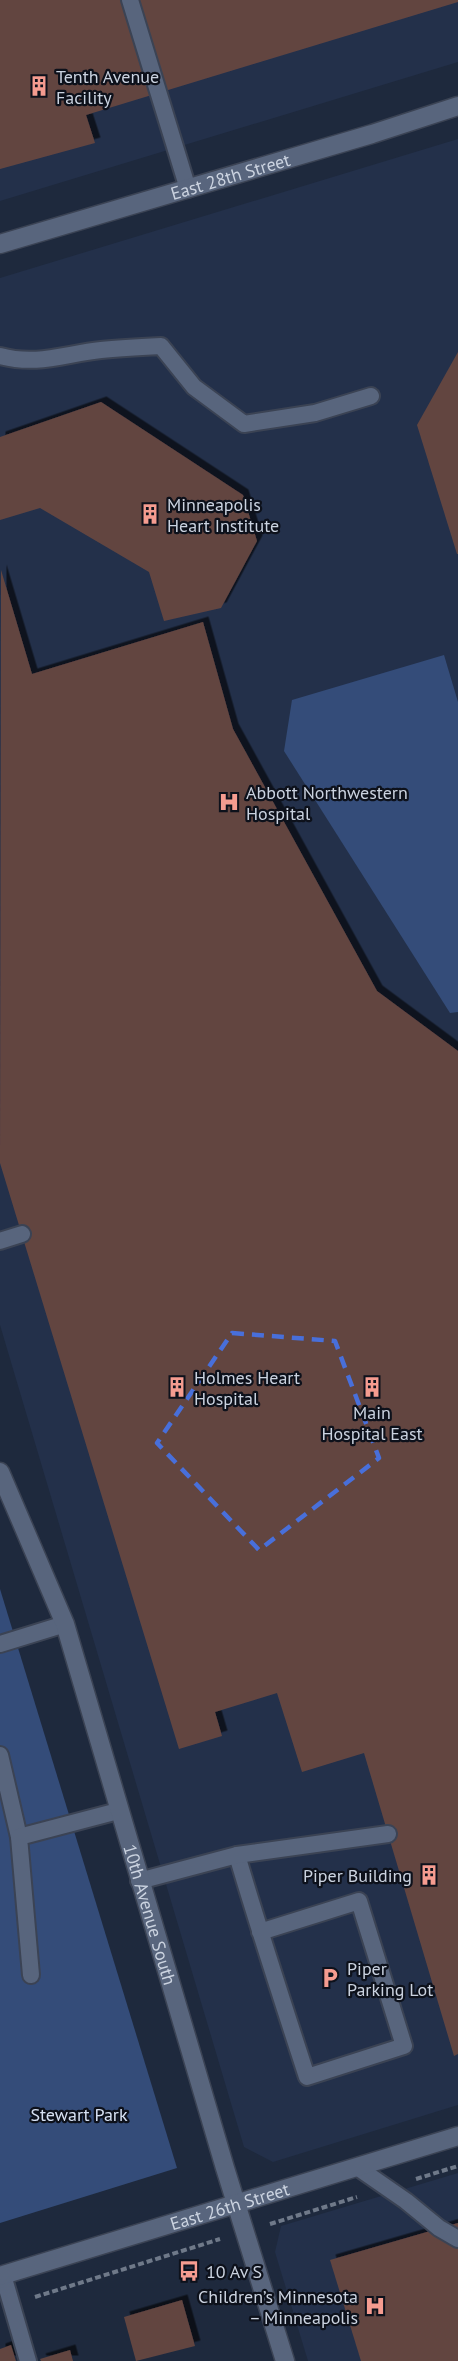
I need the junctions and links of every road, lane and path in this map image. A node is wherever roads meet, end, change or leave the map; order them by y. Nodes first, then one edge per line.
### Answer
1 (130, 0) edge
2 (458, 106) edge
3 (188, 189) junction
4 (0, 244) edge
5 (0, 356) edge
6 (371, 396) dead end
7 (22, 1234) dead end
8 (0, 1241) edge
9 (0, 1472) edge
10 (65, 1624) junction
11 (0, 1644) edge
12 (0, 1755) edge
13 (118, 1811) junction
14 (388, 1834) dead end
15 (19, 1837) junction
16 (237, 1855) junction
17 (140, 1881) junction
18 (260, 1932) junction
19 (31, 1975) dead end
20 (458, 2136) edge
21 (357, 2167) junction
22 (237, 2204) junction
23 (458, 2239) edge
24 (1, 2276) edge
25 (28, 2361) edge
26 (285, 2361) edge

1 - 3 lane
2 - 3 street, East 28th Street
3 - 4 street, East 28th Street
5 - 6 lane
7 - 8 lane
9 - 10 street, 10th Avenue South
10 - 11 lane
10 - 13 street, 10th Avenue South
12 - 15 lane
13 - 15 lane
13 - 17 street, 10th Avenue South
14 - 16 lane
15 - 19 lane
16 - 17 lane
16 - 18 lane
17 - 22 street, 10th Avenue South
18 - 18 lane
20 - 21 street, East 26th Street
21 - 22 street, East 26th Street
21 - 23 lane
22 - 24 street, East 26th Street
22 - 26 street, 10th Avenue South
24 - 25 lane

